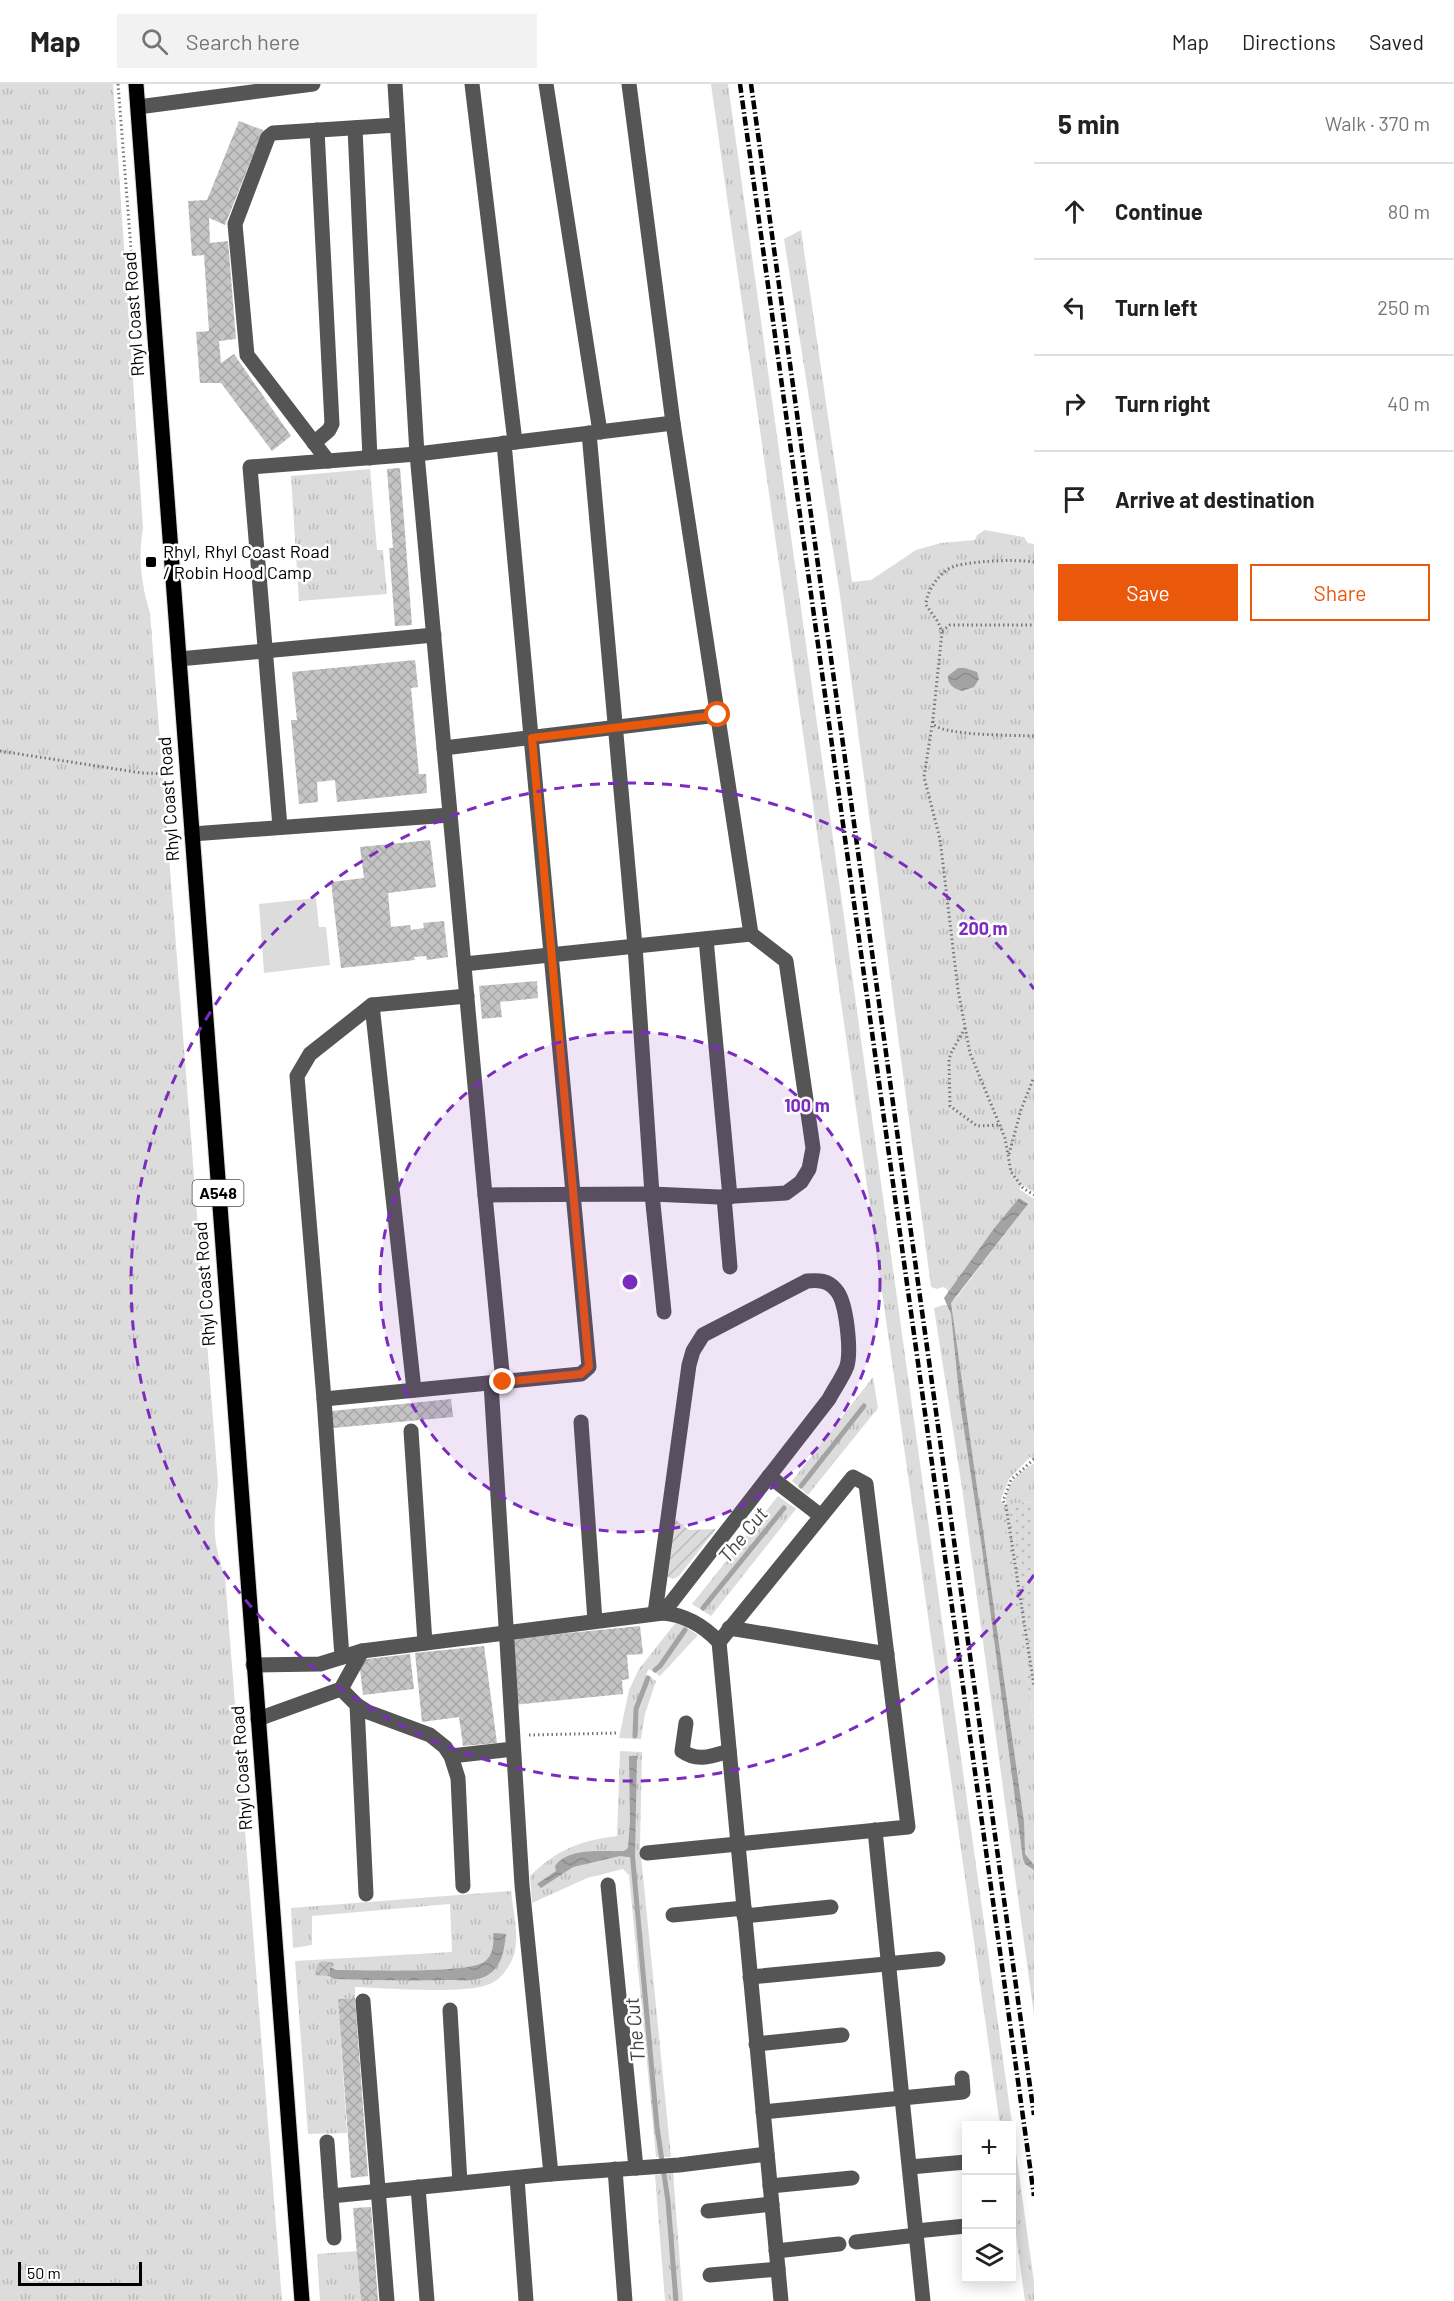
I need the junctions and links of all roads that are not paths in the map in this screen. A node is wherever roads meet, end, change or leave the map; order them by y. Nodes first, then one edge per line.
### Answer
1 (136, 84) edge
2 (313, 84) edge
3 (395, 84) edge
4 (472, 84) edge
5 (546, 84) edge
6 (629, 84) edge
7 (138, 107) junction
8 (398, 125) junction
9 (355, 128) junction
10 (317, 130) junction
11 (673, 423) junction
12 (594, 433) junction
13 (314, 443) junction
14 (509, 443) junction
15 (417, 454) junction
16 (370, 458) junction
17 (328, 461) junction
18 (434, 634) junction
19 (266, 651) junction
20 (179, 660) junction
21 (718, 715) junction
22 (615, 727) junction
23 (532, 738) junction
24 (444, 748) junction
25 (450, 815) junction
26 (280, 827) junction
27 (192, 834) junction
28 (751, 934) junction
29 (706, 939) junction
30 (635, 946) junction
31 (552, 955) junction
32 (464, 964) junction
33 (467, 996) junction
34 (372, 1005) junction
35 (652, 1194) junction
36 (485, 1195) junction
37 (574, 1195) junction
38 (727, 1197) junction
39 (730, 1267) dead end
40 (664, 1312) dead end
41 (497, 1382) junction
42 (414, 1390) junction
43 (324, 1399) junction
44 (581, 1422) dead end
45 (411, 1431) dead end
46 (769, 1476) junction
47 (821, 1516) junction
48 (659, 1613) junction
49 (595, 1621) junction
50 (729, 1628) junction
51 (505, 1633) junction
52 (719, 1642) junction
53 (425, 1643) junction
54 (363, 1651) junction
55 (887, 1654) junction
56 (342, 1657) junction
57 (253, 1665) junction
58 (341, 1689) junction
59 (357, 1705) junction
60 (258, 1719) junction
61 (686, 1723) dead end
62 (512, 1742) junction
63 (729, 1751) junction
64 (451, 1756) junction
65 (875, 1830) junction
66 (738, 1843) junction
67 (647, 1853) dead end
68 (608, 1885) dead end
69 (463, 1886) dead end
70 (366, 1894) dead end
71 (831, 1907) dead end
72 (744, 1912) junction
73 (673, 1915) dead end
74 (938, 1959) dead end
75 (888, 1964) junction
76 (750, 1977) junction
77 (363, 2001) dead end
78 (450, 2010) dead end
79 (842, 2036) dead end
80 (756, 2044) junction
81 (962, 2078) dead end
82 (902, 2098) junction
83 (763, 2112) junction
84 (327, 2142) dead end
85 (767, 2154) junction
86 (962, 2162) edge
87 (910, 2167) junction
88 (636, 2168) junction
89 (615, 2169) junction
90 (550, 2174) junction
91 (517, 2178) junction
92 (852, 2178) dead end
93 (460, 2183) junction
94 (770, 2186) junction
95 (418, 2187) junction
96 (378, 2191) junction
97 (331, 2196) junction
98 (772, 2204) junction
99 (708, 2211) dead end
100 (962, 2227) edge
101 (916, 2233) junction
102 (334, 2238) dead end
103 (856, 2242) dead end
104 (839, 2244) dead end
105 (776, 2251) junction
106 (778, 2268) junction
107 (710, 2275) dead end
108 (302, 2301) edge
109 (387, 2301) edge
110 (427, 2301) edge
111 (526, 2301) edge
112 (625, 2301) edge
113 (781, 2301) edge
114 (924, 2301) edge

1 - 7 main road, Rhyl Coast Road / A548
2 - 7 street
3 - 8 street
4 - 14 street
5 - 12 street
6 - 11 street
7 - 20 main road, Rhyl Coast Road / A548
8 - 9 street
8 - 15 street
9 - 10 street
9 - 16 street
10 - 13 street
10 - 13 street
11 - 12 street
11 - 21 street
12 - 14 street
12 - 22 street
13 - 17 street
14 - 15 street
14 - 23 street
15 - 16 street
15 - 18 street
16 - 17 street
17 - 19 street
18 - 19 street
18 - 24 street
19 - 20 street
19 - 26 street
20 - 27 main road, Rhyl Coast Road / A548
21 - 22 street
21 - 28 street
22 - 23 street
22 - 30 street
23 - 24 street
23 - 31 street
24 - 25 street
25 - 26 street
25 - 32 street
26 - 27 street
27 - 57 main road, Rhyl Coast Road / A548
28 - 29 street
28 - 38 street
29 - 30 street
29 - 38 street
30 - 31 street
30 - 35 street
31 - 32 street
31 - 37 street
32 - 33 street
33 - 34 street
33 - 36 street
34 - 42 street
34 - 43 street
35 - 37 street
35 - 38 street
35 - 40 street
36 - 37 street
36 - 41 street
37 - 41 street
38 - 39 street
41 - 42 street
41 - 51 street
42 - 43 street
43 - 56 street
44 - 49 street
45 - 53 street
46 - 47 street
46 - 48 street
46 - 48 street
47 - 50 street
47 - 55 street
48 - 49 street
48 - 52 street
49 - 51 street
50 - 52 street
50 - 55 street
51 - 53 street
51 - 62 street
52 - 63 street
53 - 54 street
54 - 56 street
54 - 58 street
55 - 65 street
56 - 57 street
57 - 60 main road, Rhyl Coast Road / A548
58 - 59 street
58 - 60 street
59 - 64 street
59 - 70 street
60 - 108 main road, Rhyl Coast Road / A548
61 - 63 street
62 - 64 street
62 - 90 street
63 - 66 street
64 - 69 street
65 - 66 street
65 - 75 street
66 - 67 street
66 - 72 street
68 - 88 street
71 - 72 street
72 - 73 street
72 - 76 street
74 - 75 street
75 - 76 street
75 - 82 street
76 - 80 street
77 - 96 street
78 - 93 street
79 - 80 street
80 - 83 street
81 - 82 street
82 - 83 street
82 - 87 street
83 - 85 street
84 - 97 street
85 - 88 street
85 - 94 street
86 - 87 street
87 - 101 street
88 - 89 street
89 - 90 street
89 - 112 street
90 - 91 street
91 - 93 street
91 - 111 street
92 - 94 street
93 - 95 street
94 - 98 street
95 - 96 street
95 - 110 street
96 - 97 street
96 - 109 street
97 - 102 street
98 - 99 street
98 - 105 street
100 - 101 street
101 - 103 street
101 - 114 street
104 - 105 street
105 - 106 street
106 - 107 street
106 - 113 street

